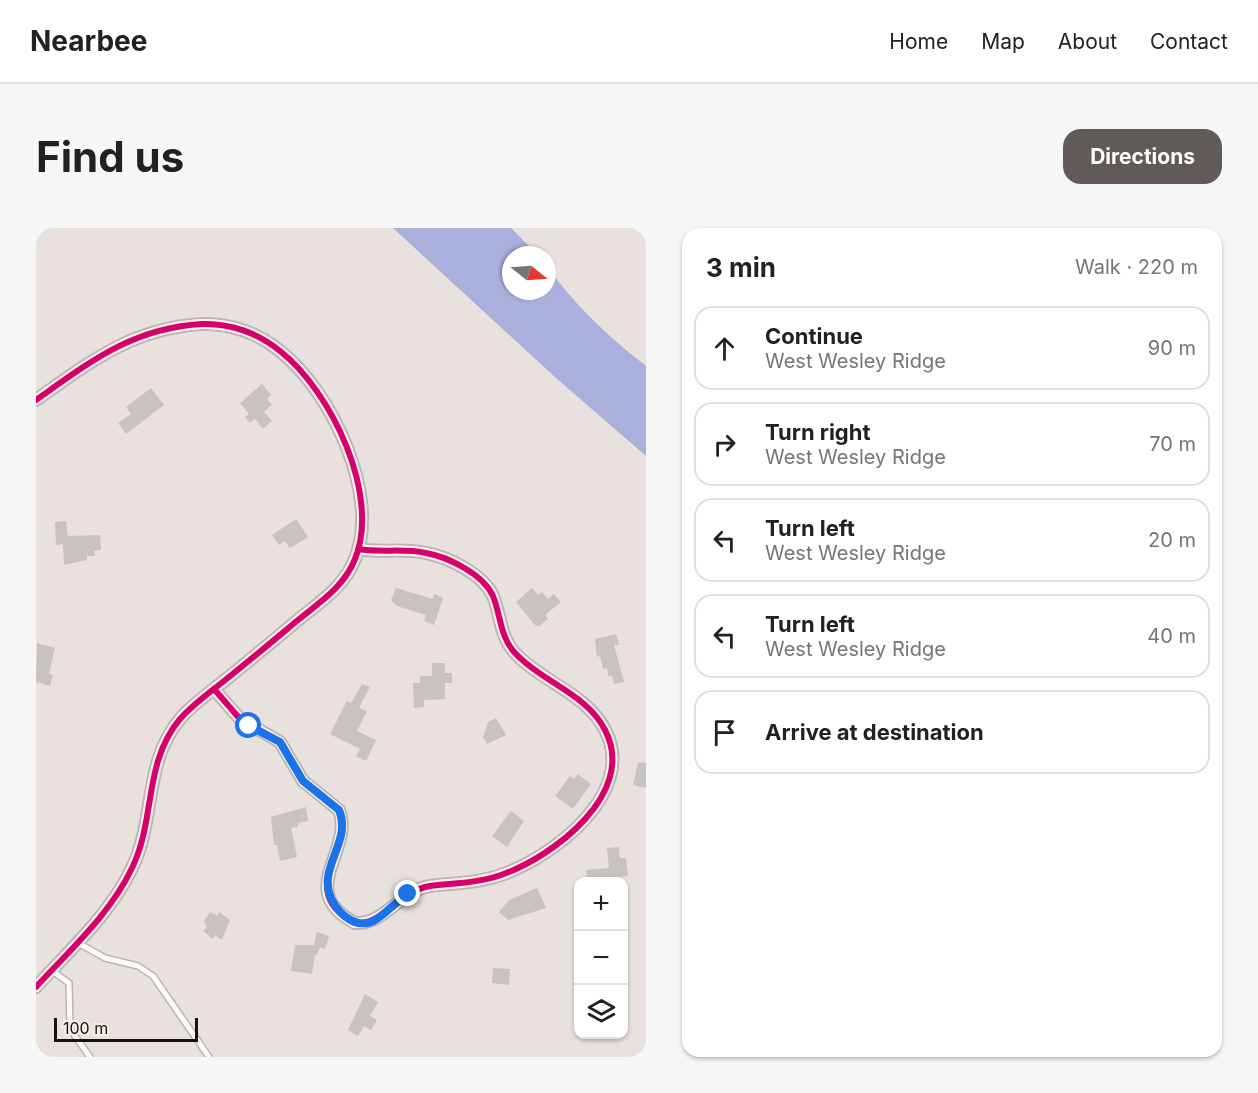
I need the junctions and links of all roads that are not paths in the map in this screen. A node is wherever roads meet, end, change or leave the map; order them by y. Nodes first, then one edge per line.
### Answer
1 (36, 400) edge
2 (358, 549) junction
3 (214, 689) junction
4 (77, 942) junction
5 (51, 970) junction
6 (36, 987) edge
7 (90, 1057) edge
8 (209, 1057) edge

1 - 2 street
2 - 3 street
2 - 3 street
3 - 4 street
4 - 5 street
4 - 8 lane
5 - 6 street
5 - 7 lane

